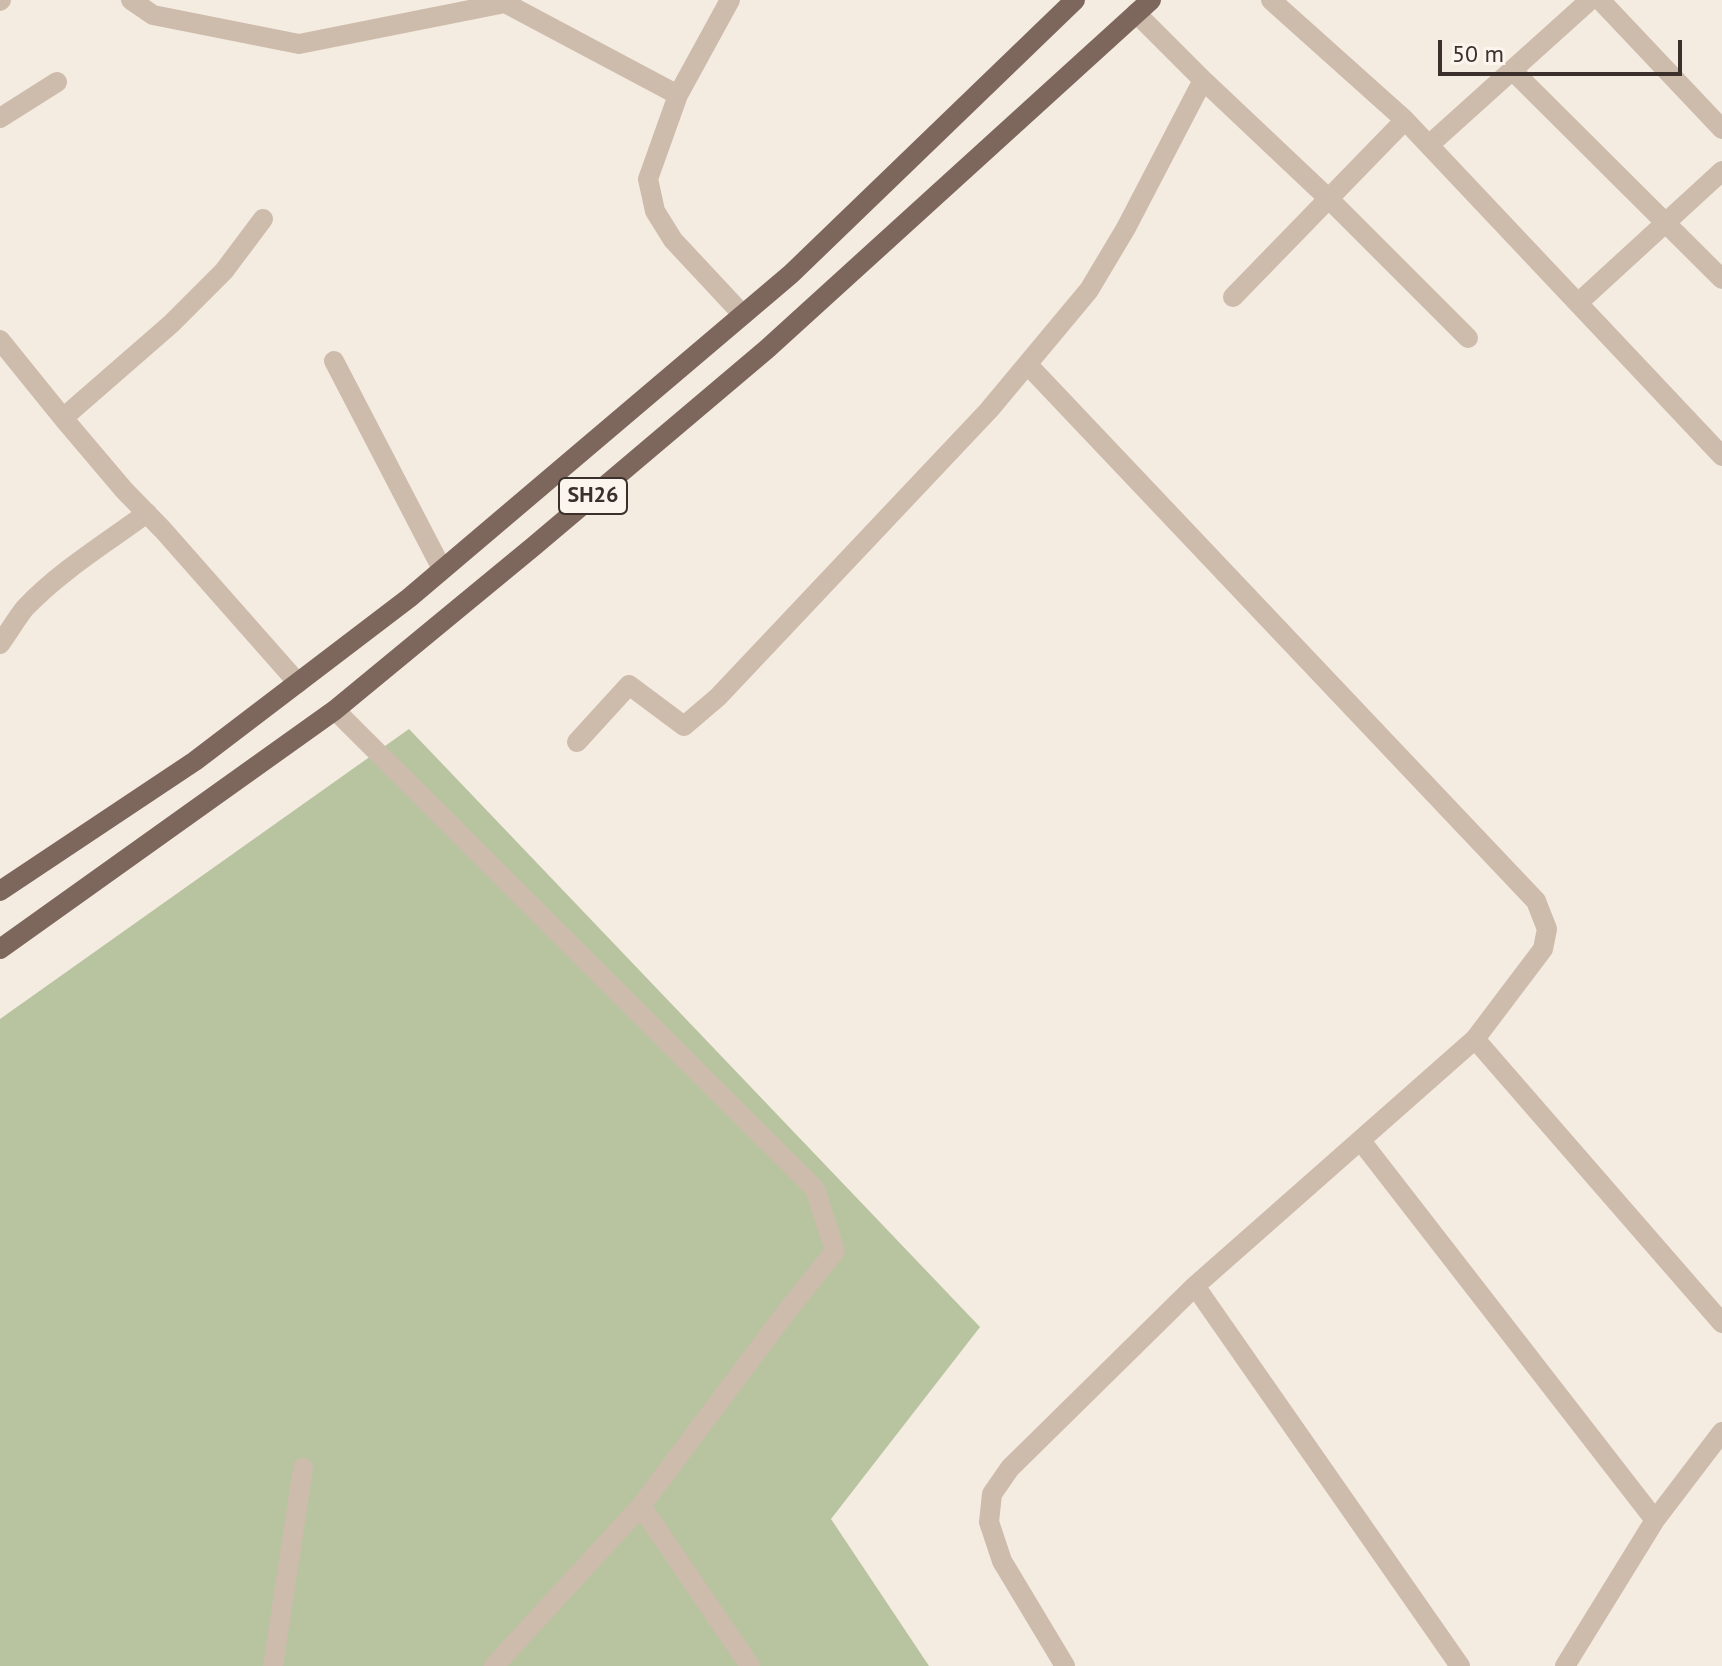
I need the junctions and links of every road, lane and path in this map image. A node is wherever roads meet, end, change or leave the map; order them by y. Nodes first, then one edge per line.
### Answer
1 (131, 0) edge
2 (730, 0) edge
3 (1075, 0) edge
4 (1271, 0) edge
5 (1590, 0) edge
6 (1600, 0) edge
7 (1143, 7) edge
8 (1512, 70) junction
9 (1203, 80) junction
10 (57, 82) dead end
11 (678, 95) junction
12 (0, 118) edge
13 (1405, 120) junction
14 (1722, 129) edge
15 (1429, 145) junction
16 (1722, 171) edge
17 (1329, 199) junction
18 (263, 219) dead end
19 (1666, 223) junction
20 (1722, 279) edge
21 (1233, 297) dead end
22 (1578, 303) junction
23 (743, 315) junction
24 (1468, 338) dead end
25 (0, 340) edge
26 (334, 361) dead end
27 (1028, 365) junction
28 (63, 418) junction
29 (1722, 456) edge
30 (147, 513) junction
31 (442, 569) junction
32 (0, 644) edge
33 (298, 683) junction
34 (335, 710) junction
35 (577, 742) dead end
36 (0, 891) edge
37 (0, 949) edge
38 (1475, 1039) junction
39 (1361, 1141) junction
40 (1195, 1286) junction
41 (1722, 1323) edge
42 (1722, 1432) edge
43 (303, 1468) dead end
44 (641, 1506) junction
45 (1655, 1520) junction
46 (273, 1666) edge
47 (494, 1666) edge
48 (750, 1666) edge
49 (1065, 1666) edge
50 (1460, 1666) edge
51 (1565, 1666) edge

1 - 11 street
2 - 11 street
3 - 23 main road
4 - 13 street
5 - 8 street
6 - 14 street
7 - 9 street
7 - 34 main road, SH26
8 - 15 street
8 - 19 street
9 - 17 street
9 - 27 street
10 - 12 street
11 - 23 street
13 - 15 street
13 - 17 street
15 - 22 street
16 - 19 street
17 - 21 street
17 - 24 street
18 - 28 street
19 - 20 street
19 - 22 street
22 - 29 street
23 - 31 main road
25 - 28 street
26 - 31 street
27 - 35 street
27 - 38 street
28 - 30 street
30 - 32 street
30 - 33 street
31 - 33 main road
33 - 36 main road
34 - 37 main road, SH26
34 - 44 street
38 - 39 street
38 - 41 street
39 - 40 street
39 - 45 street
40 - 49 street
40 - 50 street
42 - 45 street
43 - 46 street
44 - 47 street
44 - 48 street
45 - 51 street

